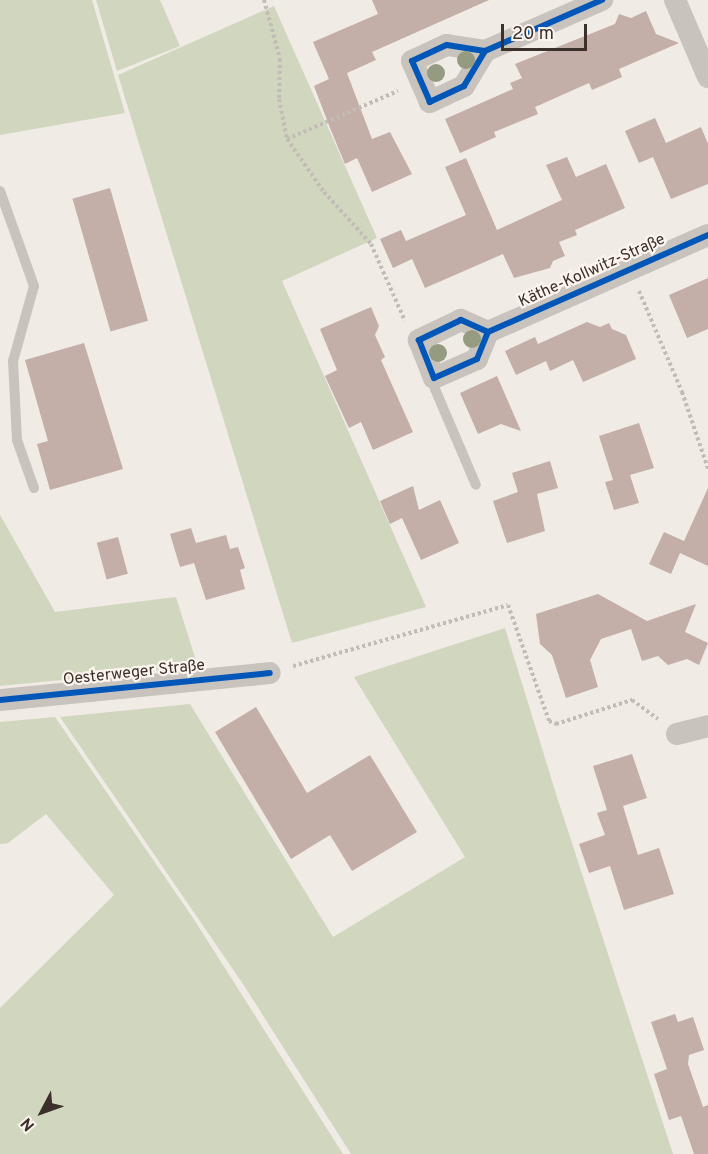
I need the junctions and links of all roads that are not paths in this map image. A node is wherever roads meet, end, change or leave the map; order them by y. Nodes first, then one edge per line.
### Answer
1 (602, 0) edge
2 (675, 0) edge
3 (485, 51) junction
4 (708, 77) edge
5 (0, 191) edge
6 (708, 235) edge
7 (488, 332) junction
8 (434, 378) junction
9 (476, 485) dead end
10 (34, 489) dead end
11 (270, 673) road end
12 (0, 700) edge
13 (708, 726) edge
14 (677, 734) road end

1 - 3 street
2 - 4 street
3 - 3 street
5 - 10 lane
6 - 7 street, Käthe-Kollwitz-Straße
7 - 8 street
7 - 8 street
8 - 9 lane
11 - 12 street, Oesterweger Straße
13 - 14 street

